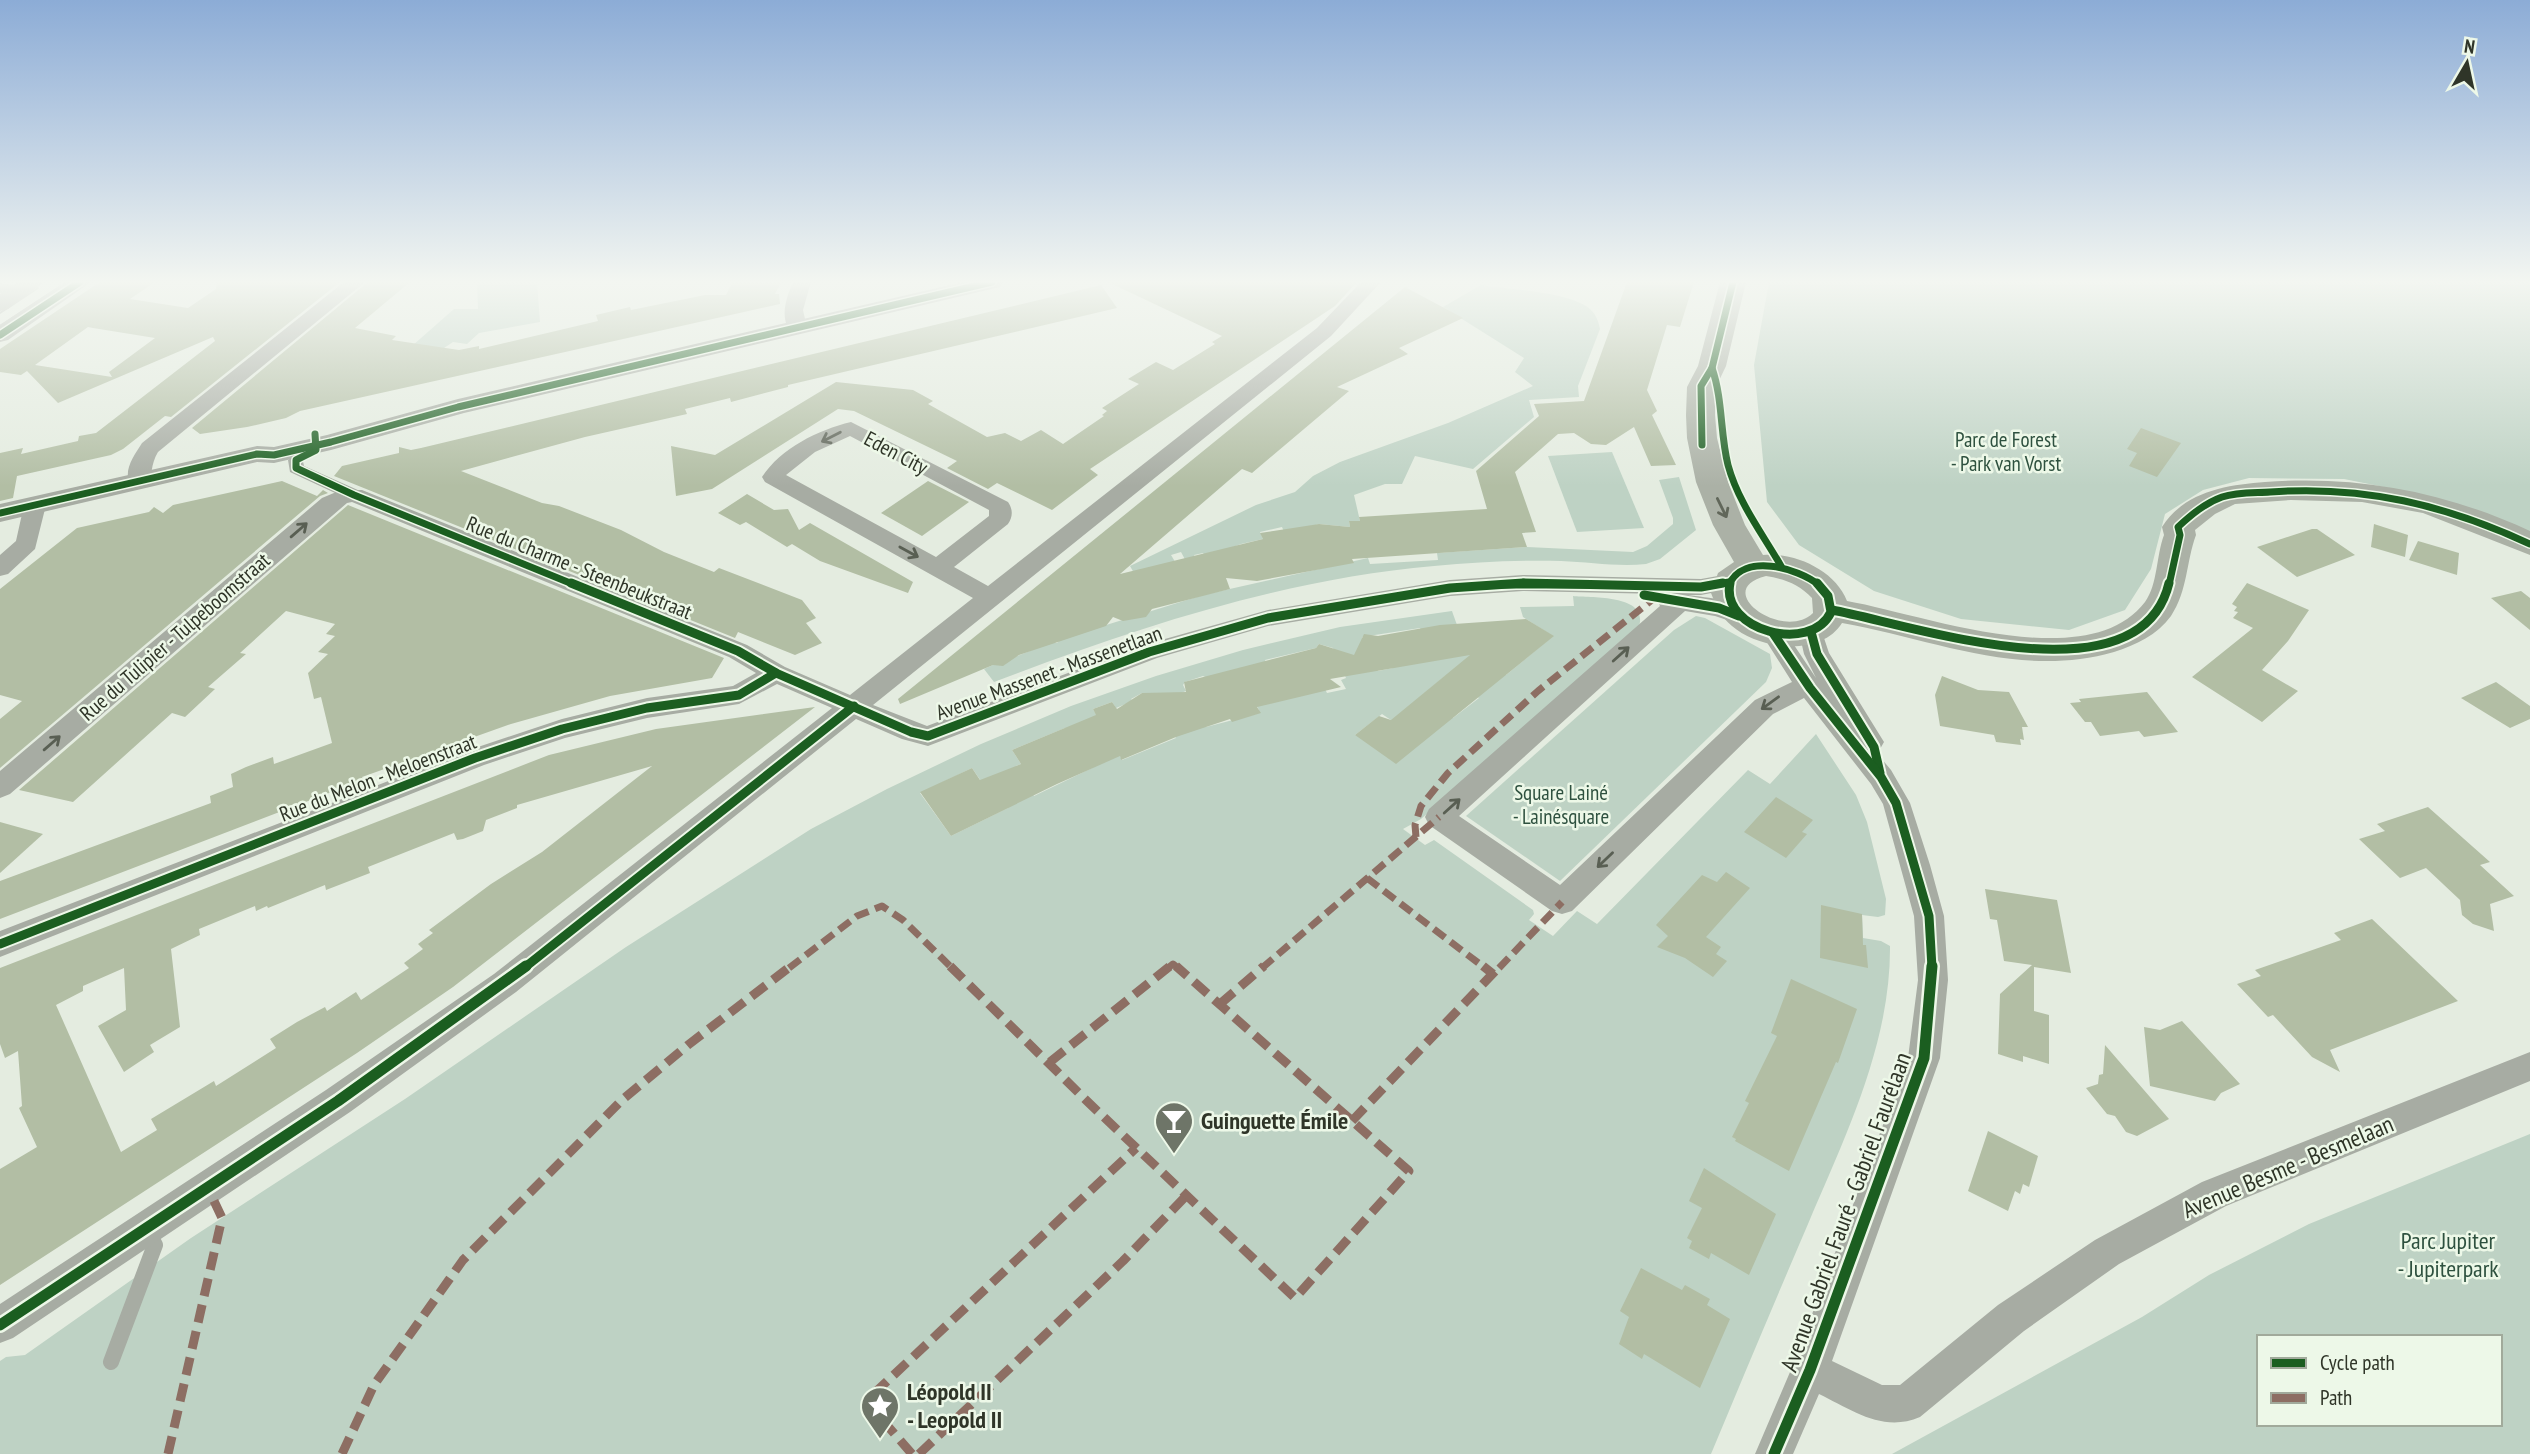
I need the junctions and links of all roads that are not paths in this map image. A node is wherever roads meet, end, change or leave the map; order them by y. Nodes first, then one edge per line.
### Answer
1 (272, 350) edge
2 (703, 350) edge
3 (1302, 350) edge
4 (1716, 350) edge
5 (275, 456) junction
6 (139, 481) junction
7 (354, 495) junction
8 (2378, 495) junction
9 (35, 505) junction
10 (0, 513) edge
11 (2180, 535) joint
12 (2530, 544) edge
13 (2530, 553) edge
14 (0, 568) edge
15 (938, 568) junction
16 (1754, 571) junction
17 (1592, 585) junction
18 (991, 598) junction
19 (1680, 601) junction
20 (1739, 616) junction
21 (1822, 621) junction
22 (1773, 633) junction
23 (776, 673) junction
24 (1822, 686) junction
25 (854, 706) junction
26 (0, 787) edge
27 (0, 944) edge
28 (2530, 1066) edge
29 (146, 1226) junction
30 (0, 1325) edge
31 (111, 1362) dead end
32 (1810, 1370) junction
33 (1774, 1454) edge

1 - 6 street
2 - 5 street
3 - 18 street
4 - 16 main road
5 - 6 street
5 - 7 street, Rue du Charme - Steenbeukstraat
6 - 9 street
7 - 23 street, Rue du Charme - Steenbeukstraat
26 -> 7 street, Rue du Tulipier - Tulpeboomstraat
8 - 11 main road
8 - 12 main road
8 - 13 main road
9 - 10 street
9 - 14 street
11 - 21 main road
15 -> 15 street, Eden City
15 - 18 street, Eden City
16 - 17 street, Avenue Massenet - Massenetlaan
16 - 20 main road
16 - 21 main road
17 - 19 street, Avenue Massenet - Massenetlaan
17 - 25 street, Avenue Massenet - Massenetlaan
18 - 25 street
19 - 20 street, Avenue Massenet - Massenetlaan
24 -> 19 street
20 - 22 main road
21 - 22 main road
21 - 24 street, Avenue Gabriel Fauré - Gabriel Faurélaan
22 - 24 street, Avenue Gabriel Fauré - Gabriel Faurélaan
23 - 25 street, Rue du Charme - Steenbeukstraat
23 - 27 street, Rue du Melon - Meloenstraat
24 - 32 street, Avenue Gabriel Fauré - Gabriel Faurélaan
25 - 29 street
28 - 32 street, Avenue Besme - Besmelaan
29 - 30 street
29 - 31 lane
32 - 33 street, Avenue Gabriel Fauré - Gabriel Faurélaan

